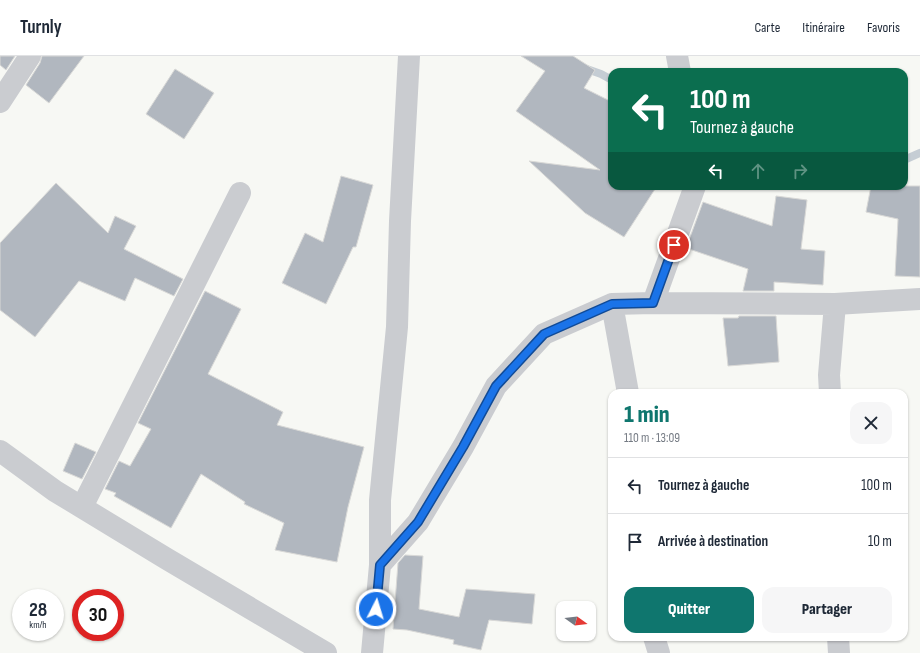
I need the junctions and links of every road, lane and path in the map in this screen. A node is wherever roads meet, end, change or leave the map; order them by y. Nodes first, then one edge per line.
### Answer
1 (30, 56) edge
2 (409, 56) edge
3 (678, 56) edge
4 (680, 68) edge
5 (0, 102) edge
6 (694, 190) edge
7 (240, 193) dead end
8 (920, 299) edge
9 (653, 303) junction
10 (612, 304) junction
11 (835, 304) junction
12 (627, 389) edge
13 (830, 389) edge
14 (0, 451) edge
15 (82, 507) junction
16 (380, 565) junction
17 (655, 641) edge
18 (838, 641) edge
19 (326, 653) edge
20 (372, 653) edge
21 (658, 653) edge
22 (839, 653) edge

1 - 5 street
2 - 16 street
3 - 4 street
6 - 9 street
7 - 15 street
8 - 11 street
9 - 10 street
9 - 11 street
10 - 12 street
10 - 16 street
11 - 13 street
14 - 15 street
15 - 19 street
16 - 20 street
17 - 21 street
18 - 22 street

